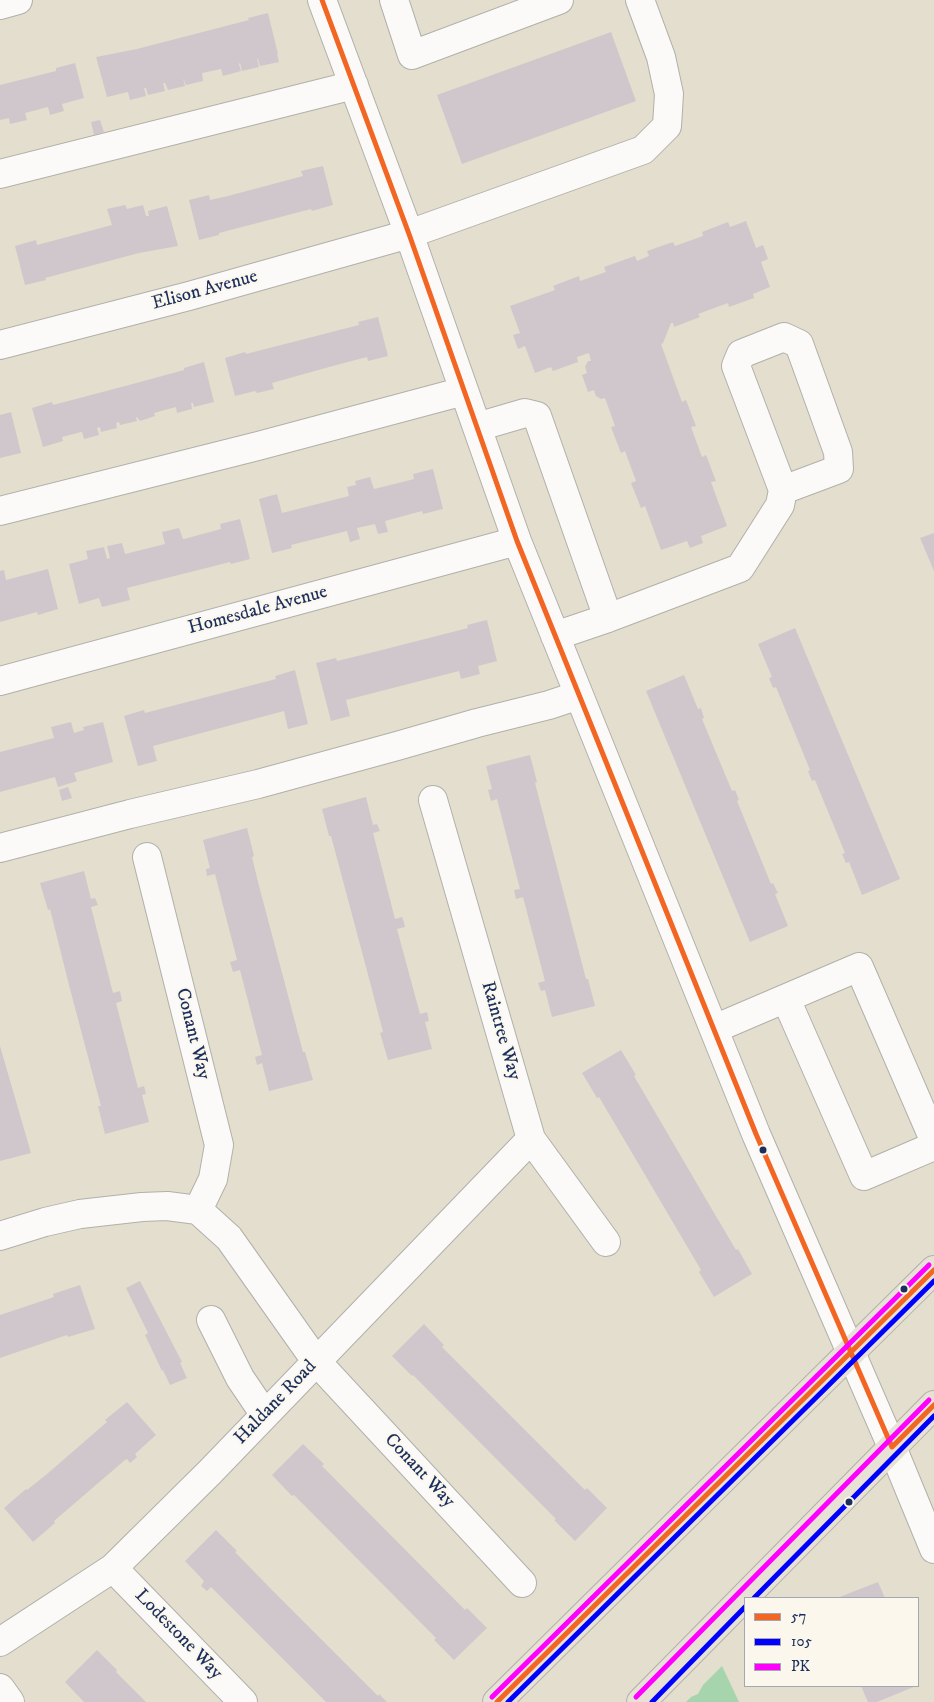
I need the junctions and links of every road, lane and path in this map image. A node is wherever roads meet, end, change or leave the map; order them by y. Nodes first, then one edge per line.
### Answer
1 (18, 0) edge
2 (322, 0) edge
3 (394, 0) edge
4 (559, 0) edge
5 (640, 0) edge
6 (0, 5) edge
7 (354, 85) junction
8 (0, 174) edge
9 (408, 234) junction
10 (0, 345) edge
11 (464, 391) junction
12 (477, 427) junction
13 (783, 490) junction
14 (0, 511) edge
15 (517, 541) junction
16 (608, 618) junction
17 (555, 636) junction
18 (0, 682) edge
19 (579, 695) junction
20 (433, 800) dead end
21 (0, 848) edge
22 (147, 857) dead end
23 (786, 999) junction
24 (714, 1030) junction
25 (531, 1139) junction
26 (934, 1140) edge
27 (934, 1146) edge
28 (198, 1210) junction
29 (0, 1236) edge
30 (606, 1242) dead end
31 (934, 1270) edge
32 (211, 1320) dead end
33 (850, 1352) junction
34 (316, 1361) junction
35 (934, 1405) edge
36 (265, 1414) junction
37 (892, 1447) junction
38 (934, 1549) edge
39 (113, 1568) junction
40 (522, 1583) dead end
41 (744, 1597) edge
42 (744, 1597) edge
43 (0, 1642) edge
44 (0, 1688) edge
45 (10, 1702) edge
46 (243, 1702) edge
47 (497, 1702) edge
48 (641, 1702) edge

1 - 6 street
2 - 7 street
3 - 4 street
5 - 9 street, Elison Avenue
7 - 8 street
7 - 9 street
9 - 10 street, Elison Avenue
9 - 11 street
11 - 12 street
11 - 14 street
12 - 15 street
12 - 16 street
13 - 13 street
13 - 16 street
15 - 17 street
15 - 18 street, Homesdale Avenue
16 - 17 street
17 - 19 street
19 - 21 street
19 - 24 street
20 - 25 street, Raintree Way
22 - 28 street, Conant Way
23 - 24 street
23 - 26 street
23 - 27 street
24 - 33 street
25 - 30 street, Raintree Way
25 - 34 street, Haldane Road
28 - 29 street
28 - 34 street, Conant Way
31 - 33 main road
32 - 36 street
33 - 37 street
33 - 47 main road
34 - 36 street, Haldane Road
34 - 40 street, Conant Way
35 - 37 main road
36 - 39 street, Haldane Road
37 - 38 street
37 - 42 main road
39 - 43 street, Haldane Road
39 - 46 street, Lodestone Way
41 - 48 main road
44 - 45 street

